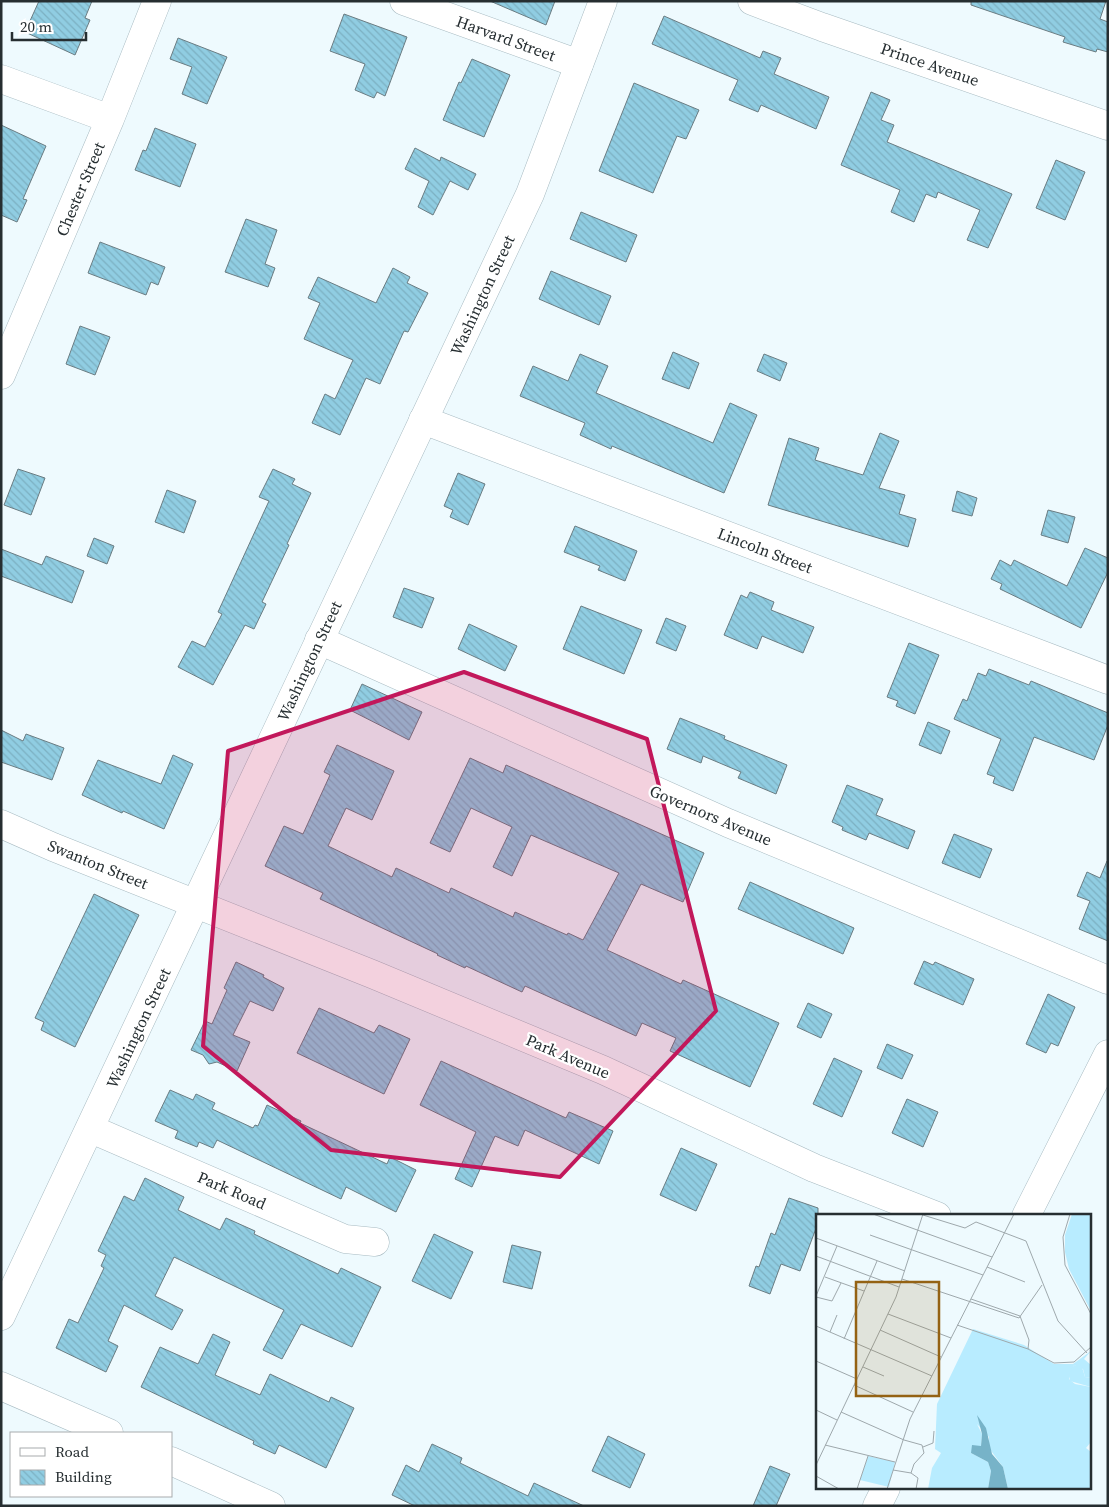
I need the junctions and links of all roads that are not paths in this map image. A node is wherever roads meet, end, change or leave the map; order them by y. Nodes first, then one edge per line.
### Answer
1 (157, 1) edge
2 (404, 1) edge
3 (603, 1) edge
4 (752, 1) edge
5 (579, 64) junction
6 (1, 80) edge
7 (110, 119) junction
8 (1108, 126) edge
9 (1, 375) edge
10 (423, 420) junction
11 (319, 640) junction
12 (1108, 680) edge
13 (1, 824) edge
14 (196, 904) junction
15 (1108, 980) edge
16 (1108, 1054) edge
17 (90, 1129) junction
18 (932, 1214) edge
19 (1027, 1214) edge
20 (375, 1242) dead end
21 (8, 1286) edge
22 (1, 1316) edge
23 (1, 1386) edge
24 (106, 1432) edge
25 (172, 1461) edge
26 (885, 1490) edge
27 (271, 1506) edge
28 (877, 1506) edge

1 - 7 street, Chester Street
2 - 5 street, Harvard Street
3 - 5 street, Washington Street
4 - 8 street, Prince Avenue
5 - 10 street, Washington Street
6 - 7 street
7 - 9 street, Chester Street
10 - 11 street, Washington Street
10 - 12 street, Lincoln Street
11 - 14 street, Washington Street
11 - 15 street, Governors Avenue
13 - 14 street, Swanton Street
14 - 17 street, Washington Street
14 - 18 street, Park Avenue
16 - 19 street
17 - 20 street, Park Road
17 - 21 street, Washington Street
21 - 22 street, Washington Street
23 - 24 street
25 - 27 street
26 - 28 street

